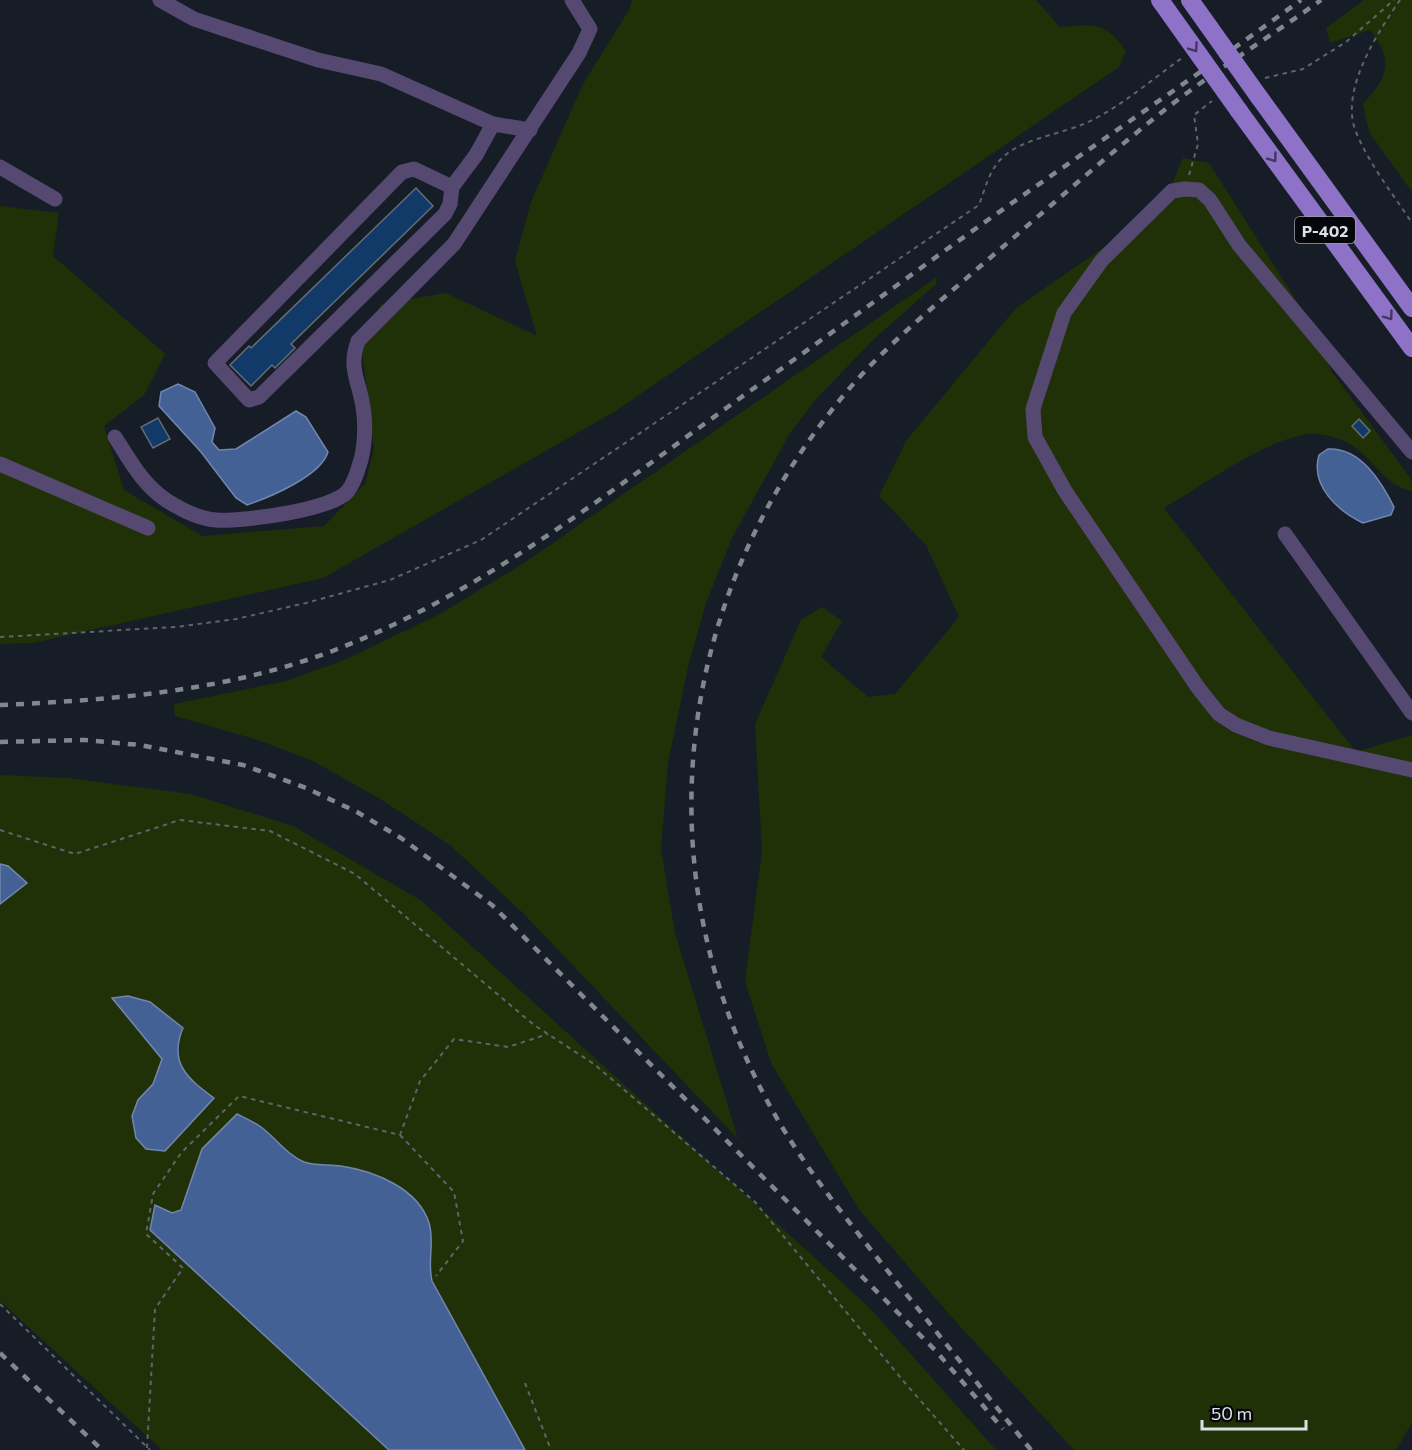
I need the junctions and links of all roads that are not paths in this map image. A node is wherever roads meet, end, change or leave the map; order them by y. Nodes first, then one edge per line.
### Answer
1 (160, 0) edge
2 (572, 0) edge
3 (1160, 0) edge
4 (1190, 0) edge
5 (493, 124) junction
6 (530, 130) junction
7 (0, 167) edge
8 (452, 187) junction
9 (55, 199) dead end
10 (1412, 308) edge
11 (1412, 348) edge
12 (115, 437) dead end
13 (1412, 452) edge
14 (0, 464) edge
15 (148, 528) dead end
16 (1285, 534) dead end
17 (1412, 713) edge
18 (1412, 771) edge

1 - 5 street
2 - 6 street
3 -> 11 main road, Р-402, bridge
4 - 10 main road, Р-402, bridge
5 - 6 street
5 - 8 street
6 - 12 street
7 - 9 street
8 - 8 street
13 - 18 street
14 - 15 street
16 - 17 street

